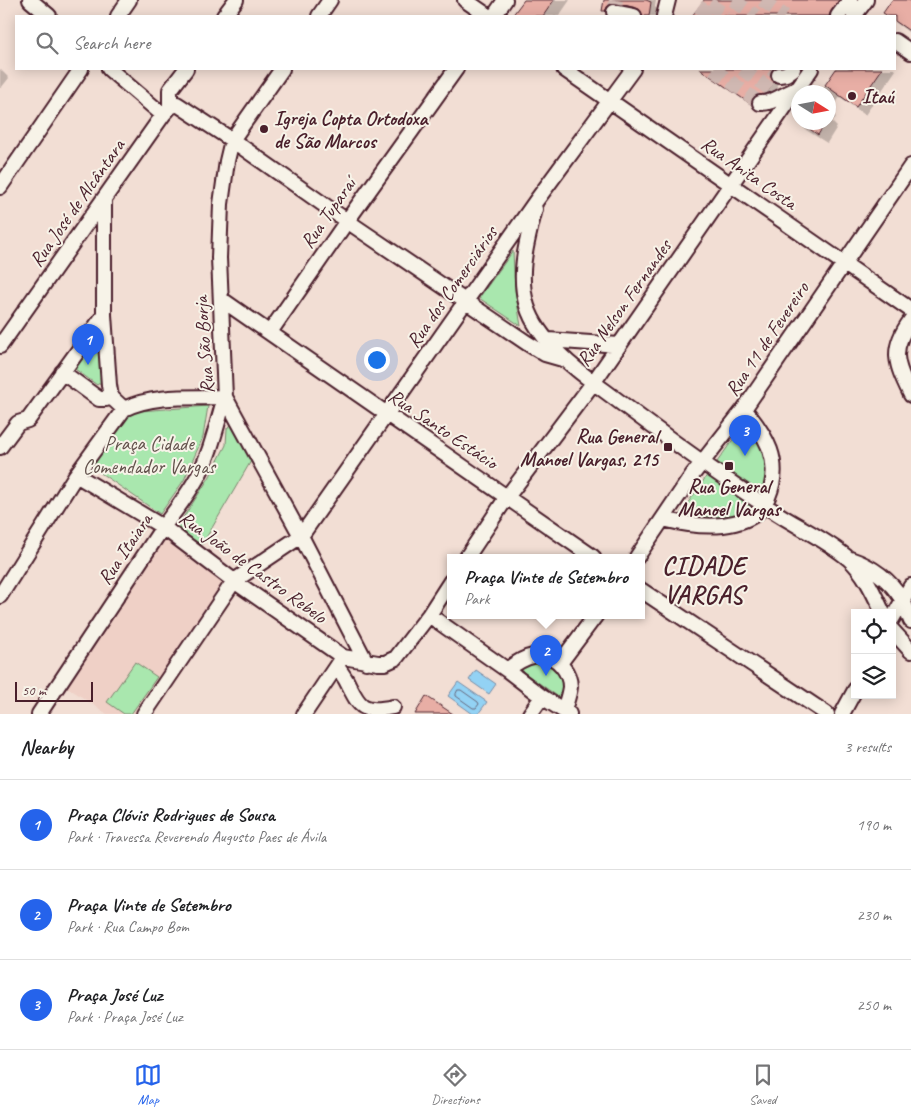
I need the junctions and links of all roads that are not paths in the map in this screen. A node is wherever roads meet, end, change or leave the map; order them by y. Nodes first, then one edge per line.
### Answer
1 (30, 0) edge
2 (129, 0) edge
3 (236, 0) edge
4 (330, 0) edge
5 (464, 0) edge
6 (505, 0) edge
7 (850, 0) edge
8 (866, 0) edge
9 (666, 8) edge
10 (614, 12) dead end
11 (48, 15) edge
12 (119, 15) edge
13 (225, 15) edge
14 (320, 15) edge
15 (486, 15) edge
16 (495, 15) edge
17 (629, 15) edge
18 (676, 15) edge
19 (839, 15) edge
20 (857, 15) edge
21 (896, 42) edge
22 (911, 52) edge
23 (80, 70) edge
24 (111, 70) edge
25 (185, 70) edge
26 (281, 70) edge
27 (455, 70) edge
28 (565, 70) edge
29 (632, 70) edge
30 (810, 70) edge
31 (782, 91) junction
32 (610, 101) junction
33 (760, 102) dead end
34 (170, 109) junction
35 (232, 140) junction
36 (911, 166) edge
37 (730, 184) junction
38 (0, 187) edge
39 (104, 200) junction
40 (536, 201) junction
41 (346, 221) junction
42 (844, 263) junction
43 (221, 299) junction
44 (466, 302) junction
45 (911, 310) edge
46 (104, 315) junction
47 (911, 320) edge
48 (270, 332) junction
49 (548, 340) junction
50 (619, 345) junction
51 (0, 346) edge
52 (566, 360) junction
53 (62, 372) junction
54 (593, 383) junction
55 (911, 395) edge
56 (111, 397) junction
57 (225, 397) junction
58 (124, 409) junction
59 (744, 409) junction
60 (386, 415) junction
61 (0, 447) edge
62 (702, 462) junction
63 (76, 475) junction
64 (506, 497) junction
65 (764, 505) junction
66 (663, 519) junction
67 (163, 527) junction
68 (301, 536) junction
69 (469, 554) edge
70 (588, 554) edge
71 (639, 554) edge
72 (849, 559) junction
73 (234, 581) junction
74 (911, 586) edge
75 (447, 587) edge
76 (645, 593) edge
77 (899, 595) junction
78 (0, 596) edge
79 (880, 609) edge
80 (881, 609) edge
81 (895, 609) edge
82 (429, 614) junction
83 (593, 619) edge
84 (911, 621) edge
85 (896, 634) edge
86 (911, 651) edge
87 (350, 661) junction
88 (560, 663) junction
89 (507, 670) junction
90 (542, 697) junction
91 (851, 697) edge
92 (393, 707) dead end
93 (566, 712) edge
94 (40, 714) edge
95 (144, 714) edge
96 (304, 714) edge
97 (530, 714) edge
98 (827, 714) edge
99 (842, 714) edge

1 - 11 street
2 - 12 street
3 - 13 street
4 - 14 street
5 - 15 street
6 - 16 street
7 - 19 street
8 - 20 street
9 - 18 street
10 - 17 street
21 - 22 street
23 - 38 street
24 - 34 street
25 - 34 street, Rua José de Alcântara
26 - 35 street, Rua São Borja
27 - 41 street, Rua Tuparaí
28 - 32 street, Rua Anita Costa
29 - 32 street, Rua dos Comerciários
30 - 31 street, Rua Nelson Fernandes
31 - 33 street
31 - 37 street, Rua Nelson Fernandes
32 - 37 street, Rua Anita Costa
32 - 40 street, Rua dos Comerciários
34 - 35 street
34 - 39 street, Rua José de Alcântara
35 - 41 street
35 - 43 street, Rua São Borja
36 - 42 street, Rua 11 de Fevereiro
37 - 42 street, Rua Anita Costa
37 - 50 street, Rua Nelson Fernandes
39 - 46 street
39 - 51 street, Rua José de Alcântara
40 - 44 street, Rua dos Comerciários
40 - 49 street
41 - 44 street
41 - 48 street, Rua Tuparaí
42 - 45 street, Rua Anita Costa
42 - 59 street, Rua 11 de Fevereiro
43 - 48 street, Rua Santo Estácio
43 - 57 street, Rua São Borja
44 - 52 street
44 - 60 street, Rua dos Comerciários
46 - 53 street
46 - 56 street
47 - 55 street
48 - 60 street, Rua Santo Estácio
49 - 50 street
49 - 52 street
50 - 54 street, Rua Nelson Fernandes
52 - 54 street
53 - 56 street
53 - 61 street
54 - 62 street
54 - 64 street, Rua Nelson Fernandes
56 - 58 street
57 - 58 street
57 - 67 street, Rua Itaiara
57 - 68 street, Rua São Borja
58 - 63 street
59 - 62 street, Rua 11 de Fevereiro
59 - 65 street
60 - 64 street, Rua Santo Estácio
60 - 68 street, Rua dos Comerciários
62 - 65 street
62 - 66 street, Rua 11 de Fevereiro
63 - 67 street, Rua João de Castro Rebelo
63 - 78 street
64 - 69 street, Rua Nelson Fernandes
64 - 70 street, Rua Santo Estácio
65 - 66 street
65 - 72 street
66 - 71 street, Rua 11 de Fevereiro
67 - 73 street, Rua João de Castro Rebelo
67 - 94 street, Rua Itaiara
68 - 73 street, Rua dos Comerciários
68 - 87 street, Rua São Borja
72 - 77 street
72 - 79 street
73 - 87 street, Rua João de Castro Rebelo
73 - 95 street
74 - 77 street
75 - 82 street
76 - 98 street
77 - 80 street
77 - 81 street
77 - 84 street
82 - 87 street
82 - 89 street
83 - 88 street
85 - 86 street
87 - 92 street, Rua São Borja
87 - 96 street
88 - 89 street
88 - 93 street
89 - 90 street
90 - 93 street
90 - 97 street
91 - 99 street

